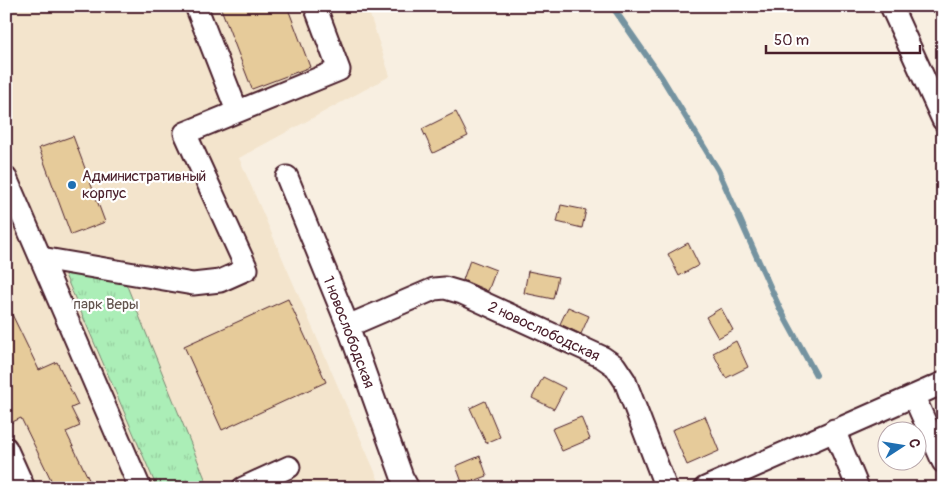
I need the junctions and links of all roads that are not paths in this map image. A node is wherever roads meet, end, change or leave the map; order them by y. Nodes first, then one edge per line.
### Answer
1 (196, 6) edge
2 (315, 6) edge
3 (891, 6) edge
4 (237, 111) junction
5 (943, 120) edge
6 (286, 177) dead end
7 (6, 178) edge
8 (14, 217) edge
9 (41, 258) junction
10 (348, 326) junction
11 (943, 383) edge
12 (914, 397) junction
13 (834, 430) junction
14 (6, 448) edge
15 (943, 462) edge
16 (289, 467) dead end
17 (24, 488) edge
18 (140, 488) edge
19 (243, 488) edge
20 (408, 488) edge
21 (666, 488) edge
22 (705, 488) edge
23 (858, 488) edge

1 - 4 street
2 - 4 street
3 - 5 street
4 - 9 street
6 - 10 street, 1 новослободская
7 - 8 street
8 - 9 street
9 - 18 street
10 - 20 street, 1 новослободская
10 - 21 street, 2 новослободская
11 - 12 street
12 - 13 street
12 - 15 street
13 - 22 street
13 - 23 street
14 - 17 street
16 - 19 street

